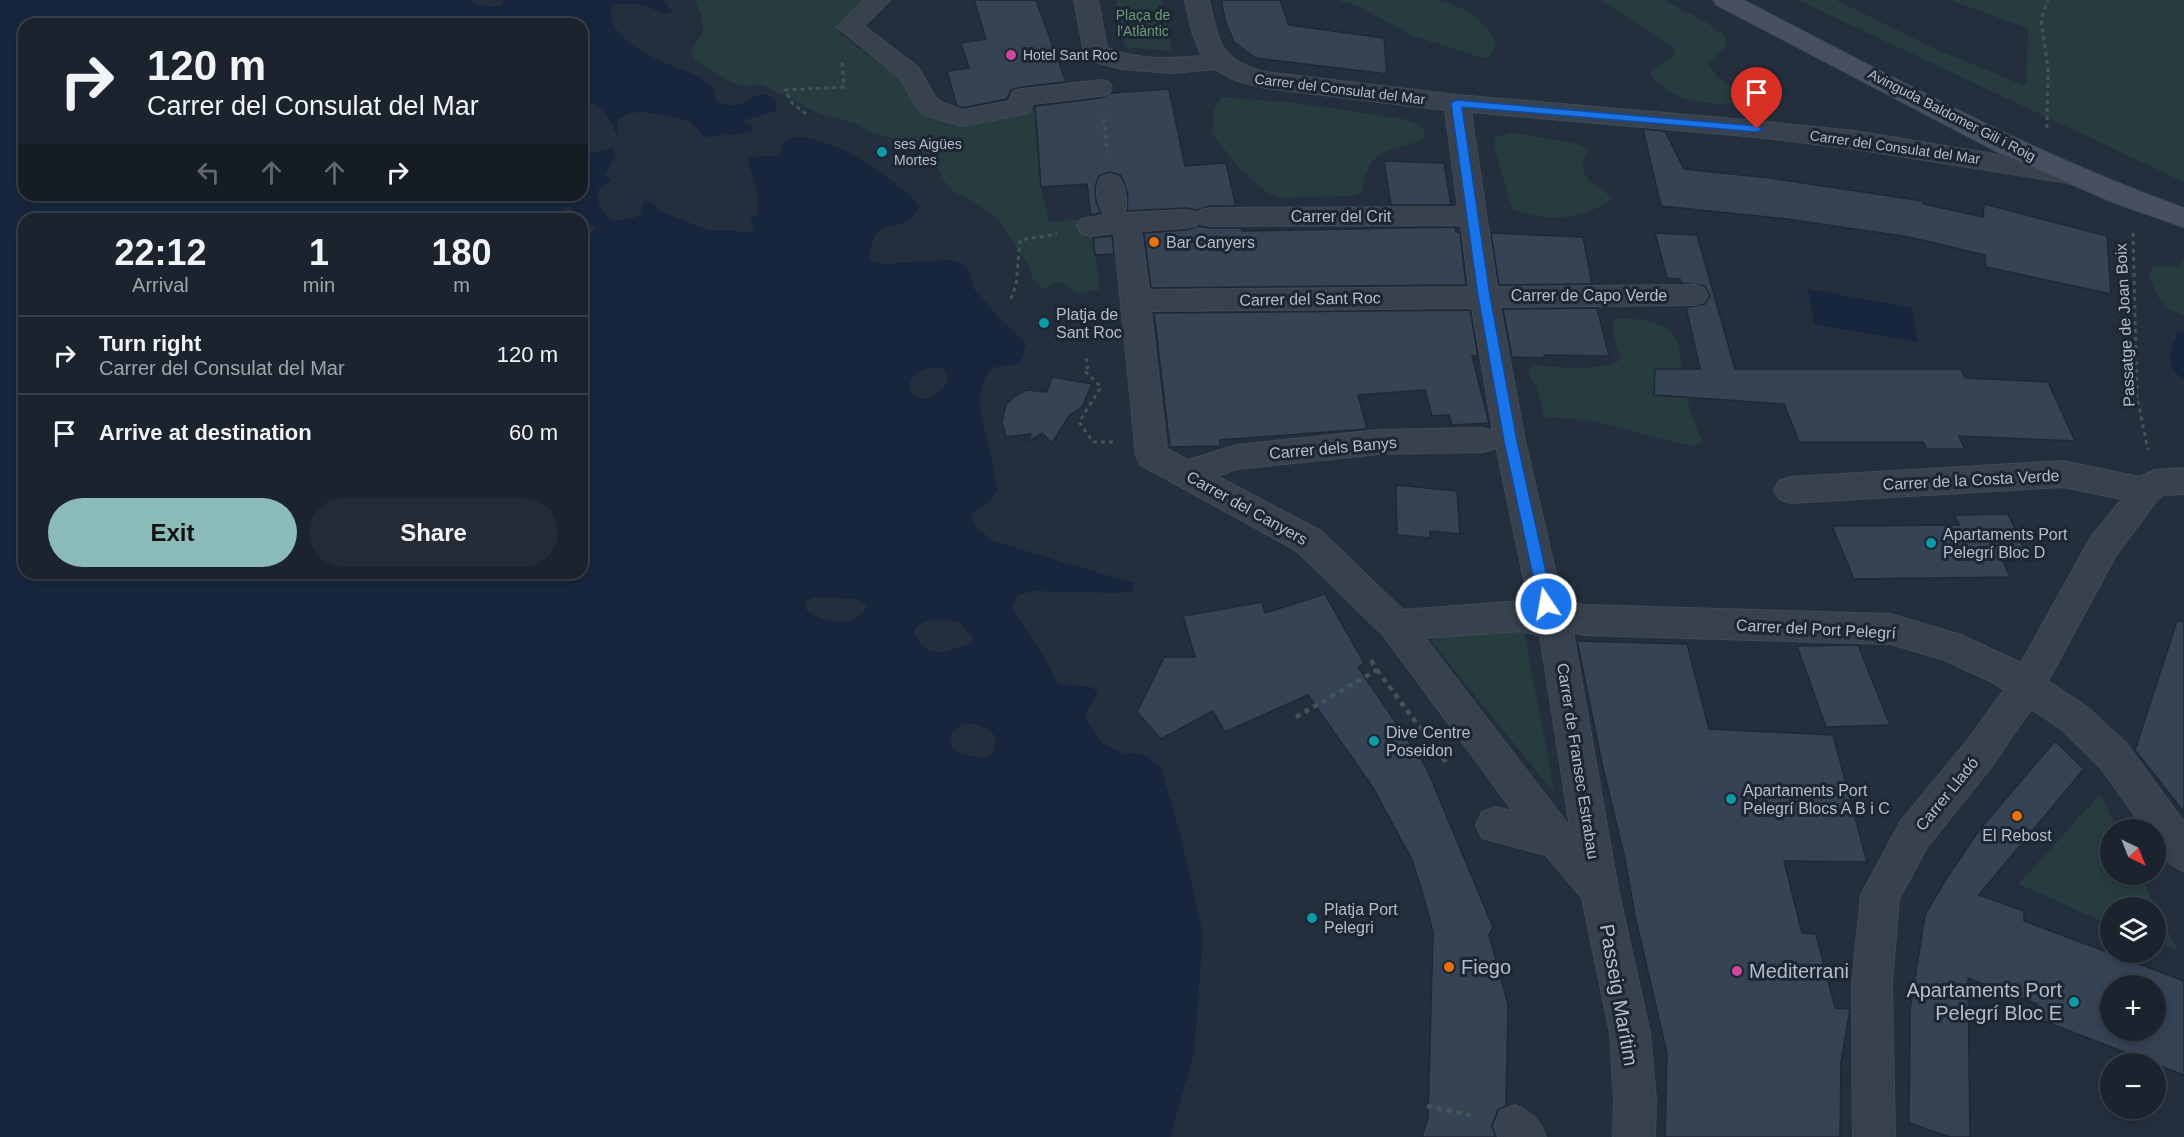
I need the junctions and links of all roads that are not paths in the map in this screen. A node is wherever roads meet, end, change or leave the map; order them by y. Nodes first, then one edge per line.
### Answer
1 (878, 0) edge
2 (1086, 0) edge
3 (1197, 0) edge
4 (1725, 0) edge
5 (1217, 61) junction
6 (1100, 88) road end
7 (1456, 103) junction
8 (2075, 175) junction
9 (1116, 204) junction
10 (1472, 216) junction
11 (2184, 218) edge
12 (1091, 226) road end
13 (1694, 295) dead end
14 (1484, 296) junction
15 (1136, 301) junction
16 (1483, 440) dead end
17 (1185, 474) junction
18 (2162, 485) edge
19 (1790, 490) dead end
20 (1551, 615) junction
21 (1395, 625) junction
22 (2027, 686) junction
23 (1495, 825) dead end
24 (1557, 840) junction
25 (2184, 853) edge
26 (1599, 889) junction
27 (1634, 1137) edge
28 (1874, 1137) edge

1 - 6 street
2 - 5 street
3 - 5 street
4 - 8 street, Avinguda Baldomer Gili i Roig
5 - 7 street, Carrer del Consulat del Mar
7 - 8 street, Carrer del Consulat del Mar
7 - 10 street, Carrer de Fransec Estrabau
8 - 11 street, Avinguda Baldomer Gili i Roig
9 - 10 street, Carrer del Crit
9 - 12 street, Carrer del Crit
9 - 15 street, Carrer del Canyers
10 - 14 street, Carrer de Fransec Estrabau
13 - 14 street, Carrer de Capo Verde
14 - 15 street, Carrer del Sant Roc
14 - 20 street, Carrer de Fransec Estrabau
15 - 17 street, Carrer del Canyers
16 - 17 street, Carrer dels Banys
17 - 21 street, Carrer del Canyers
18 - 19 street, Carrer de la Costa Verde
18 - 22 street, Carrer Lladó
20 - 21 street, Carrer del Port Pelegrí
20 - 22 street, Carrer del Port Pelegrí
20 - 26 street, Carrer de Fransec Estrabau
21 - 24 street, Carrer del Canyers
22 - 25 street, Carrer del Port Pelegrí
22 - 28 street, Carrer Lladó
23 - 24 street
24 - 26 street, Carrer del Canyers
26 - 27 street, Passeig Marítim

